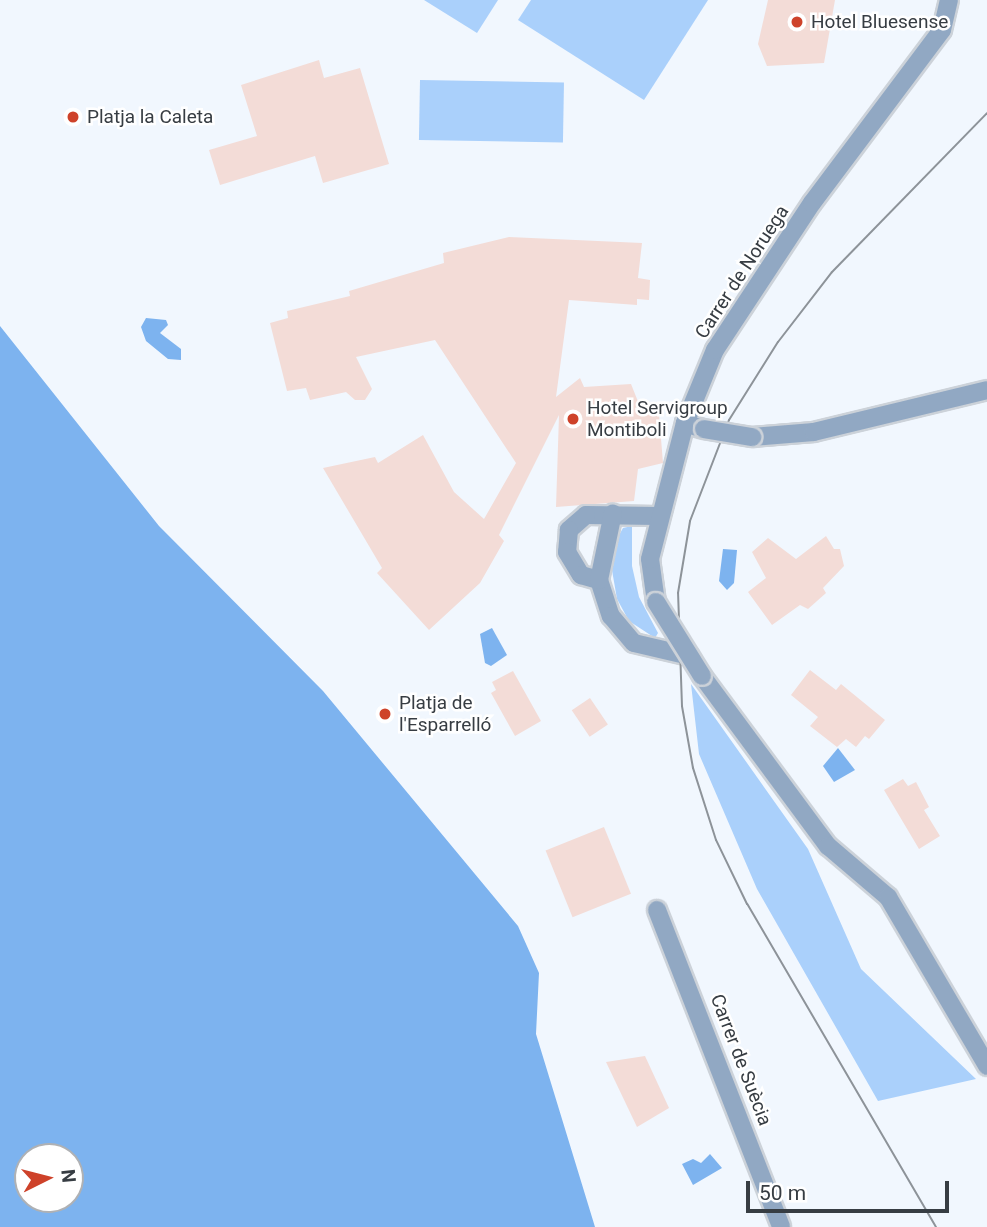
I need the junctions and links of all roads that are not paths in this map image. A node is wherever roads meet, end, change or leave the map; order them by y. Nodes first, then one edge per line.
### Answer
1 (949, 0) edge
2 (987, 390) edge
3 (685, 423) junction
4 (613, 513) junction
5 (658, 516) junction
6 (599, 580) junction
7 (690, 656) junction
8 (657, 910) dead end
9 (987, 1066) edge
10 (781, 1227) edge

1 - 3 street, Carrer de Noruega
2 - 3 street, bridge
3 - 5 street, Carrer de Noruega
4 - 5 street
4 - 6 street
4 - 6 street
5 - 7 street, Carrer de Noruega, bridge
6 - 7 street
7 - 9 street, bridge
8 - 10 street, Carrer de Suècia

